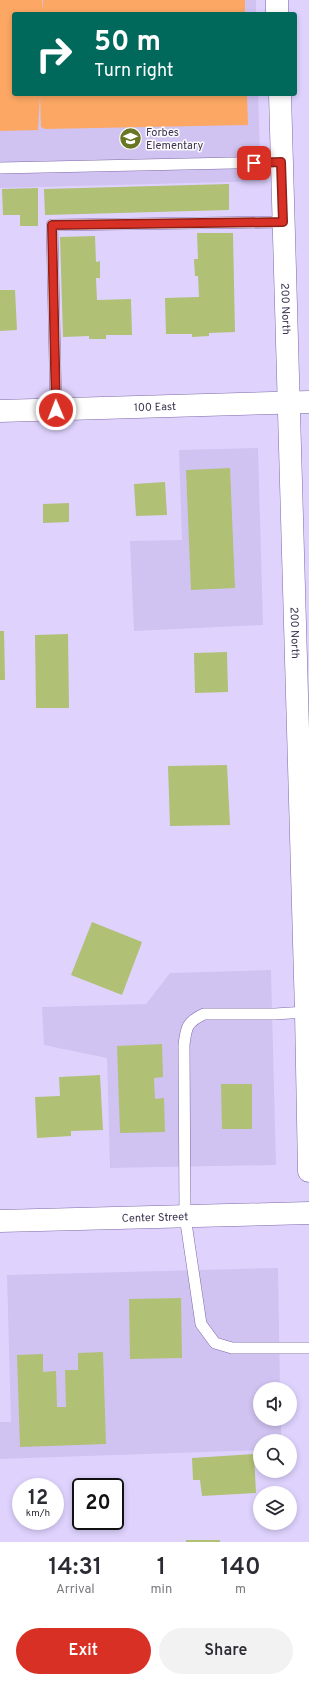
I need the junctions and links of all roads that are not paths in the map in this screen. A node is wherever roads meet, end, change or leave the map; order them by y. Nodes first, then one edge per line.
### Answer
1 (277, 0) edge
2 (278, 12) edge
3 (280, 96) edge
4 (281, 162) junction
5 (0, 168) edge
6 (283, 222) junction
7 (299, 402) edge
8 (56, 410) junction
9 (0, 411) edge
10 (306, 1012) junction
11 (309, 1171) edge
12 (309, 1213) edge
13 (185, 1216) junction
14 (0, 1221) edge
15 (309, 1348) edge

1 - 2 street
3 - 4 street, 200 North
4 - 5 lane
4 - 6 street, 200 North
6 - 7 street, 200 North
6 - 8 lane
7 - 8 street, 100 East
7 - 10 street, 200 North
8 - 9 street, 100 East
10 - 11 street, 200 North
10 - 13 lane
12 - 13 street, Center Street
13 - 14 street, Center Street
13 - 15 lane

